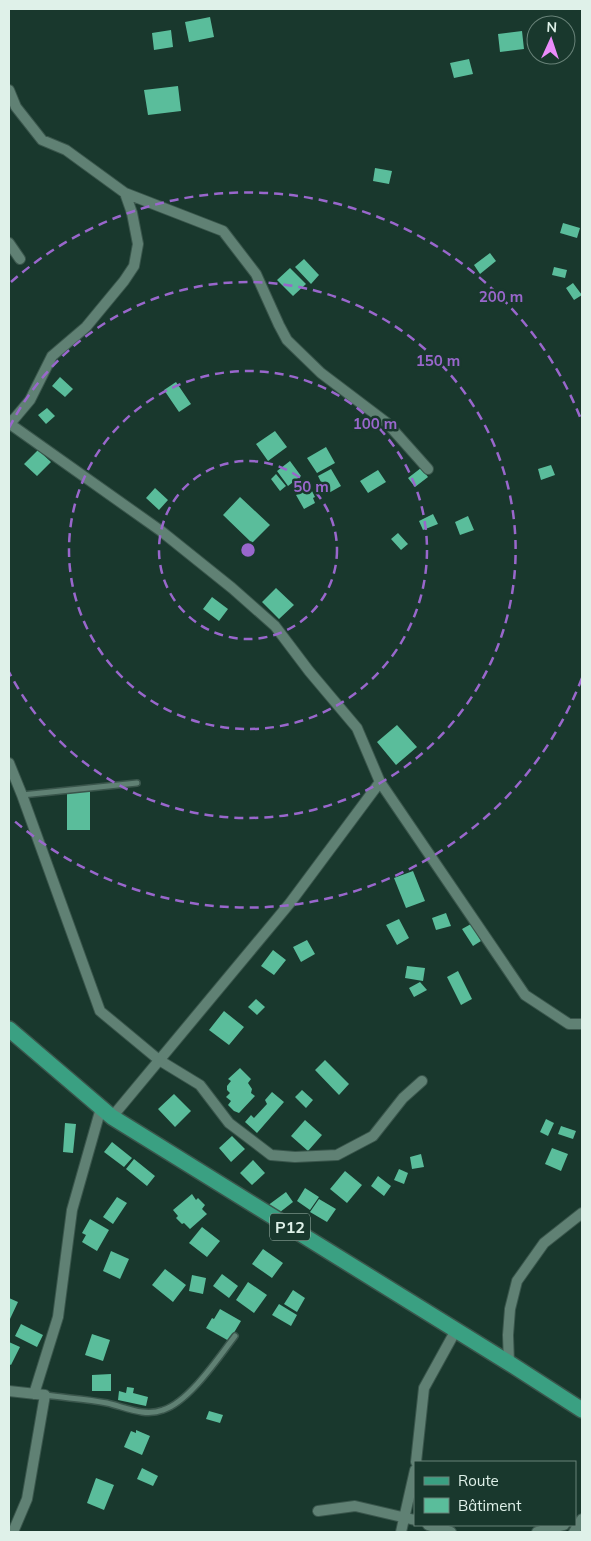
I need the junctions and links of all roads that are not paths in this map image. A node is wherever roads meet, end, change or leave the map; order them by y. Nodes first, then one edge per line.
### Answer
1 (9, 90) edge
2 (125, 193) junction
3 (9, 243) edge
4 (20, 259) dead end
5 (9, 423) edge
6 (428, 469) dead end
7 (9, 763) edge
8 (380, 782) junction
9 (137, 783) dead end
10 (22, 795) junction
11 (582, 1024) edge
12 (9, 1029) edge
13 (159, 1060) junction
14 (422, 1081) dead end
15 (107, 1112) junction
16 (582, 1213) edge
17 (456, 1330) junction
18 (235, 1336) dead end
19 (509, 1363) junction
20 (9, 1391) edge
21 (34, 1394) junction
22 (45, 1395) junction
23 (582, 1410) edge
24 (416, 1461) edge
25 (414, 1474) edge
26 (318, 1511) dead end
27 (404, 1517) junction
28 (582, 1519) edge
29 (414, 1520) edge
30 (431, 1526) edge
31 (560, 1526) edge
32 (13, 1532) edge
33 (401, 1532) edge
34 (452, 1532) edge
35 (537, 1532) edge
36 (574, 1532) edge

1 - 2 street
2 - 5 street
2 - 6 street
3 - 4 street
5 - 8 street
7 - 10 street
8 - 11 street
8 - 13 street
9 - 10 lane
10 - 13 street
12 - 15 main road, P12
13 - 14 street
13 - 15 street
15 - 17 main road, P12
15 - 21 street
16 - 19 street
17 - 19 main road, P12
17 - 24 street
18 - 22 lane
19 - 23 main road, P12
20 - 21 street
21 - 22 street
22 - 32 street
25 - 27 street
26 - 27 street
27 - 29 street
27 - 33 street
28 - 36 street
30 - 34 street
31 - 35 street

